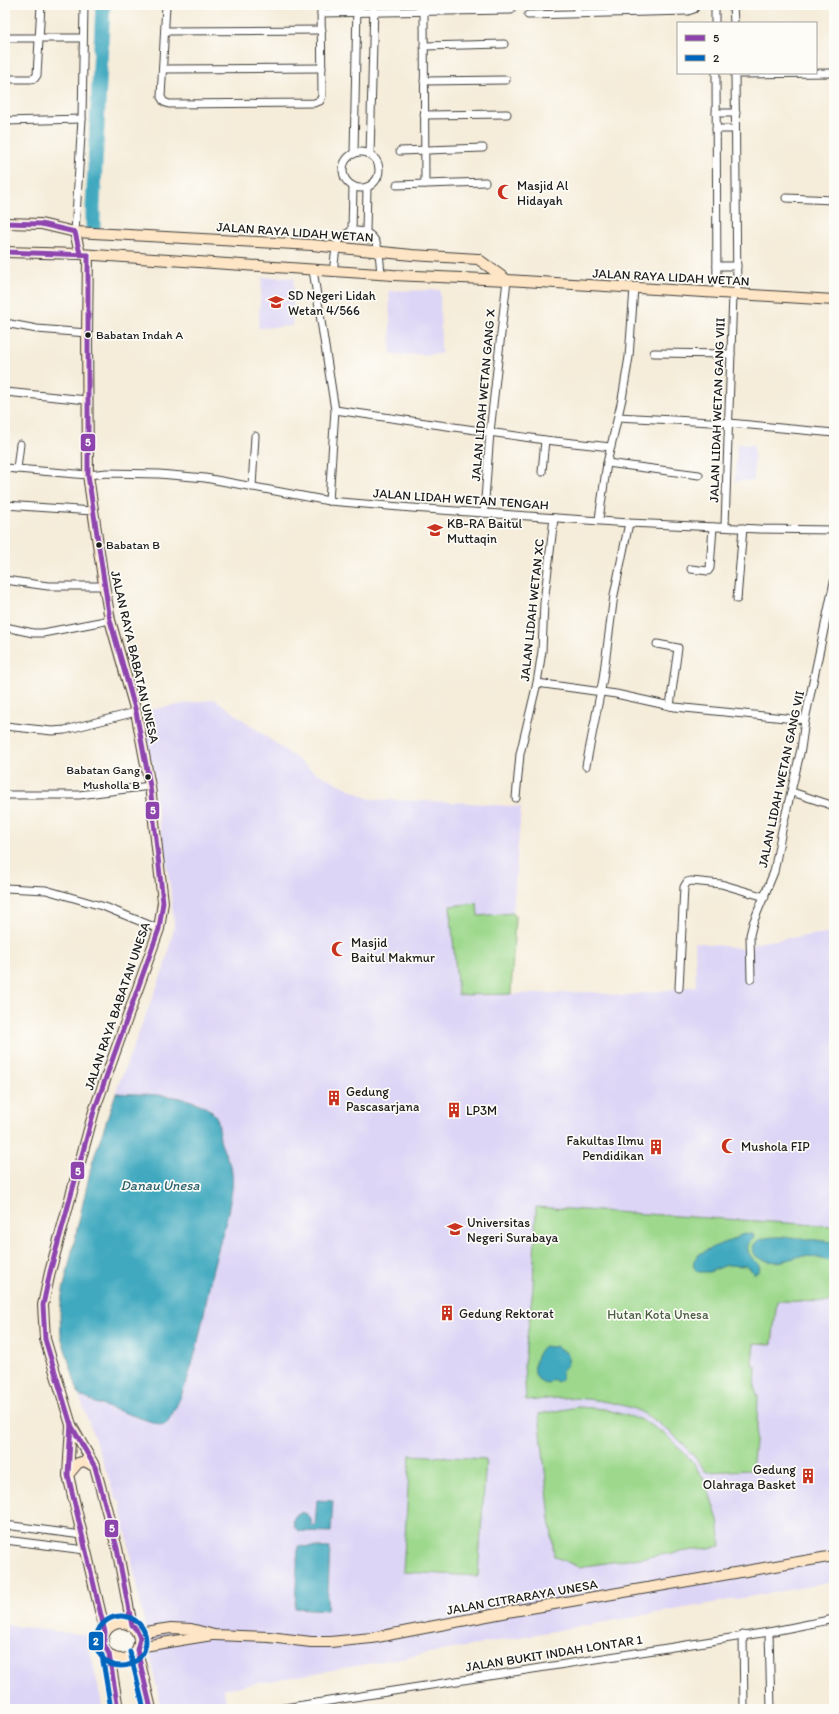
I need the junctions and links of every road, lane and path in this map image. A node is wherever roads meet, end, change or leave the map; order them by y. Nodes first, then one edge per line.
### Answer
1 (41, 5) edge
2 (84, 5) edge
3 (166, 5) edge
4 (321, 5) edge
5 (577, 5) edge
6 (697, 5) edge
7 (715, 5) edge
8 (733, 5) edge
9 (357, 9) edge
10 (374, 9) edge
11 (511, 10) dead end
12 (424, 12) junction
13 (321, 13) junction
14 (576, 13) junction
15 (528, 15) dead end
16 (715, 22) edge
17 (734, 22) edge
18 (322, 30) junction
19 (165, 31) junction
20 (39, 37) junction
21 (5, 38) edge
22 (83, 38) junction
23 (504, 44) dead end
24 (424, 46) junction
25 (322, 68) junction
26 (163, 69) junction
27 (817, 73) edge
28 (834, 73) edge
29 (716, 74) edge
30 (735, 74) edge
31 (5, 79) edge
32 (506, 80) dead end
33 (424, 81) junction
34 (716, 113) junction
35 (736, 113) junction
36 (507, 114) dead end
37 (424, 115) junction
38 (82, 119) junction
39 (5, 121) edge
40 (716, 129) junction
41 (735, 129) junction
42 (483, 148) dead end
43 (400, 150) dead end
44 (424, 150) junction
45 (354, 154) junction
46 (370, 154) junction
47 (485, 182) dead end
48 (425, 184) junction
49 (397, 185) dead end
50 (353, 186) junction
51 (367, 187) junction
52 (786, 198) dead end
53 (834, 200) edge
54 (5, 223) edge
55 (352, 231) junction
56 (75, 232) junction
57 (366, 232) junction
58 (337, 246) junction
59 (379, 251) junction
60 (5, 252) edge
61 (84, 255) junction
62 (718, 266) junction
63 (737, 266) junction
64 (313, 270) junction
65 (333, 272) junction
66 (381, 275) junction
67 (507, 280) junction
68 (634, 288) junction
69 (717, 294) junction
70 (735, 294) junction
71 (834, 300) edge
72 (5, 323) edge
73 (87, 333) junction
74 (654, 353) dead end
75 (731, 354) junction
76 (5, 392) edge
77 (87, 400) junction
78 (335, 410) junction
79 (618, 417) junction
80 (729, 423) junction
81 (490, 432) junction
82 (834, 433) edge
83 (255, 436) dead end
84 (545, 440) junction
85 (20, 444) dead end
86 (611, 447) junction
87 (608, 463) junction
88 (5, 468) edge
89 (17, 469) junction
90 (542, 472) dead end
91 (88, 475) junction
92 (699, 475) dead end
93 (252, 487) junction
94 (329, 501) junction
95 (5, 505) edge
96 (94, 511) junction
97 (484, 513) junction
98 (554, 518) junction
99 (599, 520) junction
100 (629, 523) junction
101 (725, 526) junction
102 (713, 527) junction
103 (742, 528) junction
104 (834, 530) edge
105 (691, 569) dead end
106 (5, 580) edge
107 (834, 582) edge
108 (104, 586) junction
109 (737, 599) dead end
110 (110, 620) junction
111 (5, 627) edge
112 (657, 644) dead end
113 (537, 683) junction
114 (600, 692) junction
115 (670, 706) junction
116 (136, 712) junction
117 (805, 720) junction
118 (5, 726) edge
119 (586, 766) dead end
120 (150, 786) junction
121 (792, 792) junction
122 (5, 795) edge
123 (516, 798) dead end
124 (834, 806) edge
125 (5, 888) edge
126 (764, 897) junction
127 (159, 929) junction
128 (751, 979) dead end
129 (679, 988) dead end
130 (71, 1425) junction
131 (95, 1467) junction
132 (68, 1475) junction
133 (5, 1525) edge
134 (82, 1535) junction
135 (5, 1540) edge
136 (85, 1550) junction
137 (834, 1556) edge
138 (834, 1620) edge
139 (134, 1625) junction
140 (104, 1627) junction
141 (769, 1632) junction
142 (214, 1635) junction
143 (743, 1635) junction
144 (138, 1649) junction
145 (109, 1654) junction
146 (118, 1709) edge
147 (151, 1709) edge
148 (278, 1709) edge
149 (744, 1709) edge
150 (771, 1709) edge

1 - 20 street
2 - 22 street
3 - 19 street
4 - 13 street
5 - 14 street
6 - 14 street
7 - 16 street
8 - 17 street
9 - 10 street
9 - 13 street
9 - 45 street
10 - 12 street
10 - 46 street
11 - 12 street
12 - 24 street
13 - 18 street
14 - 15 street
18 - 19 street
18 - 25 street
19 - 26 street
20 - 21 street
20 - 22 street
20 - 31 street
22 - 38 street
23 - 24 street
24 - 33 street
25 - 26 street
25 - 26 street
27 - 28 street
29 - 34 street
30 - 35 street, JALAN LIDAH WETAN GANG VIII
32 - 33 street
33 - 37 street
34 - 35 street
34 - 40 street
35 - 41 street, JALAN LIDAH WETAN GANG VIII
36 - 37 street
37 - 44 street
38 - 39 street
38 - 56 street
40 - 41 street
40 - 62 street
41 - 63 street, JALAN LIDAH WETAN GANG VIII
42 - 44 street
43 - 44 street
44 - 48 street
45 - 46 street
45 - 50 street
46 - 51 street
47 - 48 street
48 - 49 street
50 - 51 street
50 - 55 street
51 - 57 street
52 - 53 street
54 - 56 main road, JALAN RAYA LIDAH WETAN
55 - 57 street
55 - 58 street
56 - 58 main road, JALAN RAYA LIDAH WETAN
56 - 61 main road, JALAN RAYA BABATAN UNESA
57 - 59 street
58 - 59 main road, JALAN RAYA LIDAH WETAN
58 - 65 street
59 - 66 street
59 - 67 main road, JALAN RAYA LIDAH WETAN
60 - 61 main road, JALAN RAYA LIDAH WETAN
61 - 64 main road, JALAN RAYA LIDAH WETAN
61 - 73 main road, JALAN RAYA BABATAN UNESA
62 - 63 street
62 - 69 street
63 - 70 street, JALAN LIDAH WETAN GANG VIII
64 - 65 main road, JALAN RAYA LIDAH WETAN
64 - 78 street
65 - 66 main road, JALAN RAYA LIDAH WETAN
66 - 67 main road, JALAN RAYA LIDAH WETAN
67 - 68 main road, JALAN RAYA LIDAH WETAN
67 - 81 street, JALAN LIDAH WETAN GANG X
68 - 69 main road, JALAN RAYA LIDAH WETAN
68 - 79 street
69 - 70 main road, JALAN RAYA LIDAH WETAN
70 - 71 main road, JALAN RAYA LIDAH WETAN
70 - 75 street, JALAN LIDAH WETAN GANG VIII
72 - 73 street
73 - 77 main road, JALAN RAYA BABATAN UNESA
74 - 75 street
75 - 80 street, JALAN LIDAH WETAN GANG VIII
76 - 77 street
77 - 91 main road, JALAN RAYA BABATAN UNESA
78 - 81 street
78 - 94 street
79 - 80 street
79 - 86 street
80 - 82 street
80 - 101 street, JALAN LIDAH WETAN GANG VIII
81 - 84 street
81 - 97 street, JALAN LIDAH WETAN GANG X
83 - 93 street
84 - 86 street
84 - 90 street
85 - 89 street
86 - 87 street
87 - 92 street
87 - 99 street
88 - 89 street, JALAN LIDAH WETAN TENGAH
89 - 91 street, JALAN LIDAH WETAN TENGAH
91 - 93 street, JALAN LIDAH WETAN TENGAH
91 - 96 main road, JALAN RAYA BABATAN UNESA
93 - 94 street, JALAN LIDAH WETAN TENGAH
94 - 97 street, JALAN LIDAH WETAN TENGAH
95 - 96 street
96 - 108 main road, JALAN RAYA BABATAN UNESA
97 - 98 street, JALAN LIDAH WETAN TENGAH
98 - 99 street, JALAN LIDAH WETAN TENGAH
98 - 113 street, JALAN LIDAH WETAN XC
99 - 100 street, JALAN LIDAH WETAN TENGAH
100 - 102 street, JALAN LIDAH WETAN TENGAH
100 - 114 street
101 - 102 street, JALAN LIDAH WETAN TENGAH
101 - 103 street, JALAN LIDAH WETAN TENGAH
102 - 105 street
103 - 104 street, JALAN LIDAH WETAN TENGAH
103 - 109 street
106 - 108 street
107 - 117 street, JALAN LIDAH WETAN GANG VII
108 - 110 main road, JALAN RAYA BABATAN UNESA
110 - 111 street
110 - 116 main road, JALAN RAYA BABATAN UNESA
112 - 115 street
113 - 114 street
113 - 123 street, JALAN LIDAH WETAN XC
114 - 115 street
114 - 119 street
115 - 117 street
116 - 118 street
116 - 120 main road, JALAN RAYA BABATAN UNESA
117 - 121 street, JALAN LIDAH WETAN GANG VII
120 - 122 street
120 - 127 main road, JALAN RAYA BABATAN UNESA
121 - 124 street
121 - 126 street, JALAN LIDAH WETAN GANG VII
125 - 127 street
126 - 128 street, JALAN LIDAH WETAN GANG VII
126 - 129 street
127 - 130 main road, JALAN RAYA BABATAN UNESA
130 - 131 main road
130 - 132 main road
131 - 132 main road
131 - 139 main road
132 - 134 main road
133 - 134 street
134 - 136 main road
135 - 136 street
136 - 140 main road
137 - 142 main road, JALAN CITRARAYA UNESA
138 - 141 street, JALAN BUKIT INDAH LONTAR 1
139 - 140 main road
139 - 142 main road, JALAN CITRARAYA UNESA
139 - 144 main road
140 - 145 main road
141 - 143 street, JALAN BUKIT INDAH LONTAR 1
141 - 150 street
142 - 144 main road, JALAN CITRARAYA UNESA
143 - 148 street, JALAN BUKIT INDAH LONTAR 1
143 - 149 street
144 - 145 main road
144 - 147 main road
145 - 146 main road

